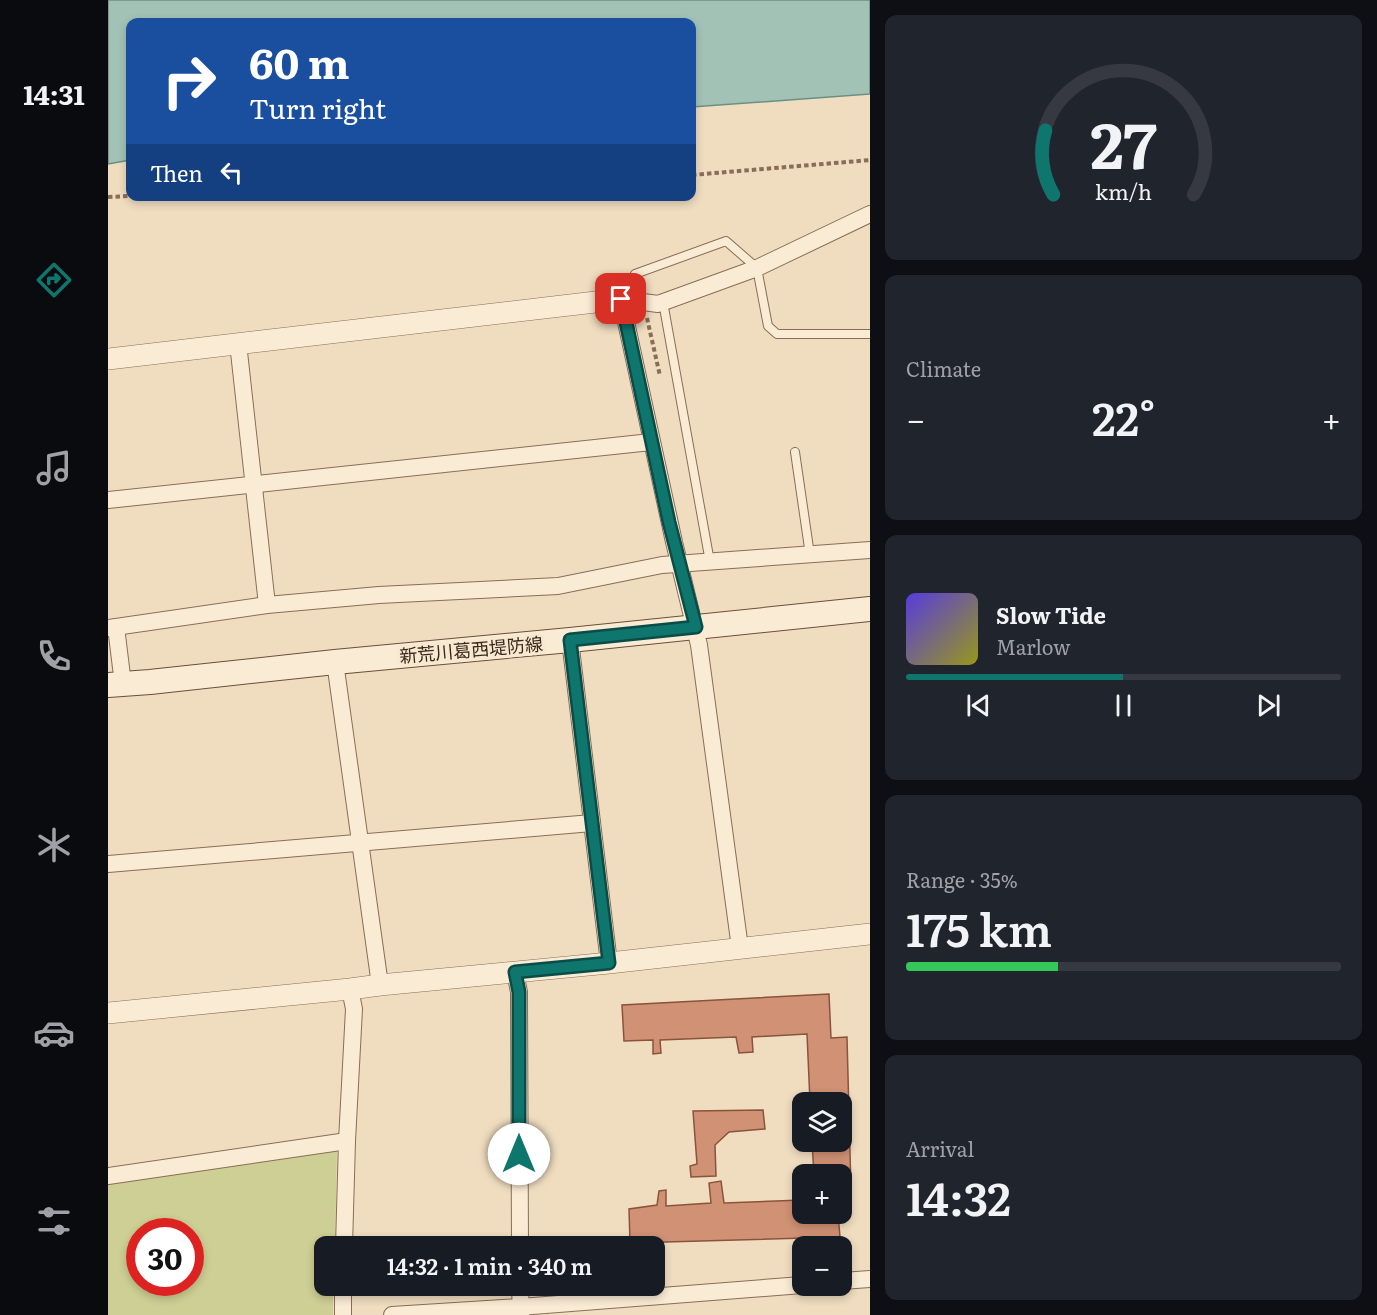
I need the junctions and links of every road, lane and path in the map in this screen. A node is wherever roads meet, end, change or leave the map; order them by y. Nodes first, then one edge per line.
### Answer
1 (870, 160) edge
2 (696, 175) edge
3 (126, 196) edge
4 (108, 197) edge
5 (870, 214) edge
6 (757, 268) junction
7 (621, 299) junction
8 (663, 302) junction
9 (870, 334) edge
10 (238, 343) junction
11 (108, 359) edge
12 (651, 442) junction
13 (795, 452) dead end
14 (254, 485) junction
15 (108, 500) edge
16 (870, 550) edge
17 (810, 555) junction
18 (710, 562) junction
19 (679, 564) junction
20 (267, 605) junction
21 (870, 609) edge
22 (696, 627) junction
23 (112, 628) edge
24 (570, 640) junction
25 (335, 662) junction
26 (116, 685) edge
27 (592, 823) junction
28 (362, 843) junction
29 (108, 864) edge
30 (870, 934) edge
31 (740, 948) junction
32 (609, 963) junction
33 (515, 972) junction
34 (380, 985) junction
35 (350, 989) junction
36 (108, 1013) edge
37 (347, 1141) junction
38 (108, 1176) edge
39 (344, 1236) edge
40 (520, 1236) edge
41 (870, 1279) edge
42 (852, 1280) edge
43 (792, 1286) edge
44 (344, 1296) edge
45 (520, 1311) edge
46 (343, 1315) edge
47 (392, 1315) edge

1 - 2 path
3 - 4 path
5 - 6 street
6 - 7 lane
6 - 8 street
6 - 9 lane
7 - 8 street
7 - 10 street
7 - 12 street
8 - 18 lane
10 - 11 street
10 - 14 street
12 - 14 street
12 - 19 street
13 - 17 lane
14 - 15 street
14 - 20 street
16 - 17 street
17 - 18 street
18 - 19 street
19 - 20 street
19 - 22 street
20 - 23 street
21 - 22 main road, 新荒川葛西堤防線
22 - 24 main road, 新荒川葛西堤防線
22 - 31 street
23 - 26 street
24 - 25 main road, 新荒川葛西堤防線
24 - 27 street
25 - 26 main road, 新荒川葛西堤防線
25 - 28 street
27 - 28 street
27 - 32 street
28 - 29 street
28 - 34 street
30 - 31 street
31 - 32 street
32 - 33 street
33 - 34 street
33 - 40 street
34 - 35 street
35 - 36 street
35 - 37 street
37 - 38 street
37 - 39 street
41 - 42 street
43 - 45 street
44 - 46 street
45 - 47 street

